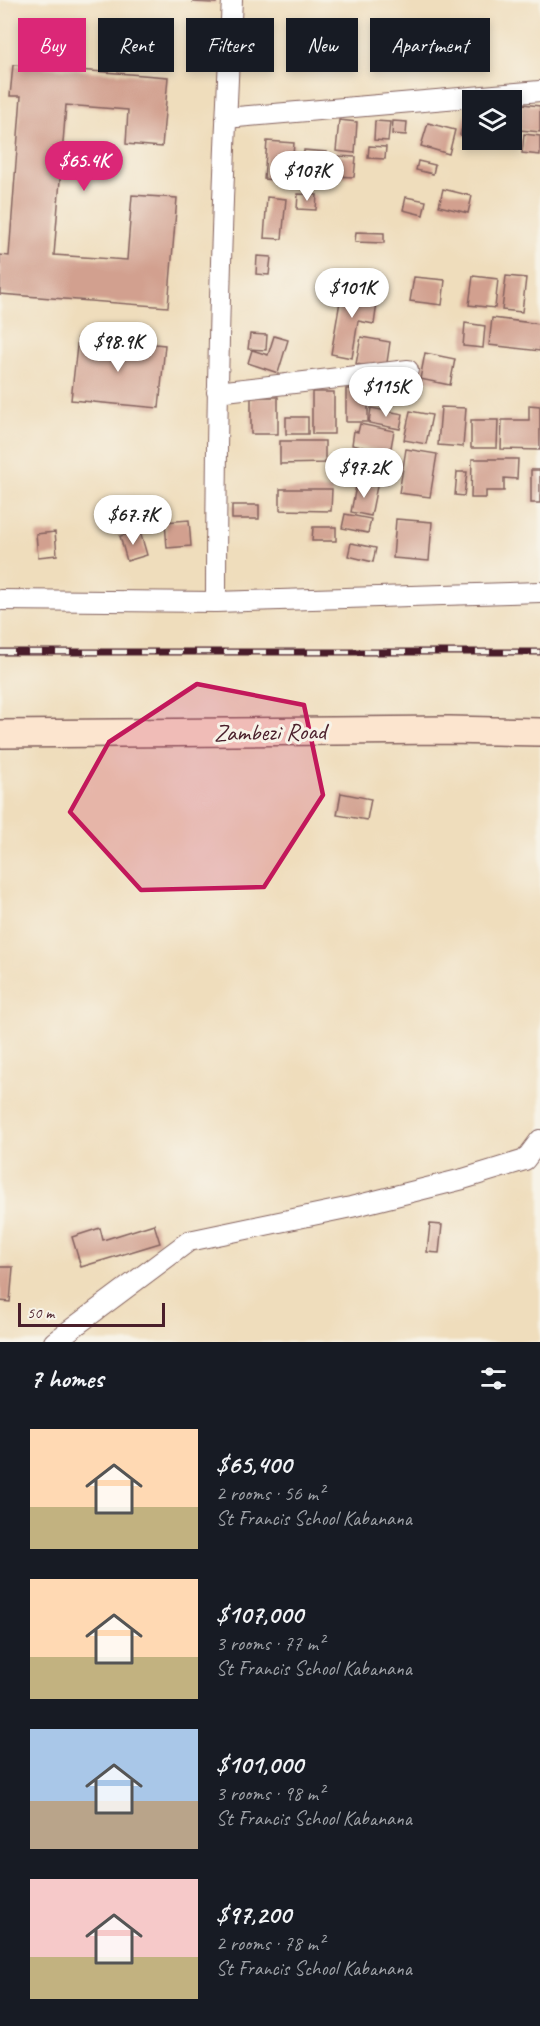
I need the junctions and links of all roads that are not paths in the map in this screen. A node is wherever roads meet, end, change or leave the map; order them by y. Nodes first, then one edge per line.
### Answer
1 (232, 0) edge
2 (540, 92) edge
3 (226, 118) junction
4 (408, 370) dead end
5 (217, 392) junction
6 (540, 592) edge
7 (0, 600) edge
8 (216, 602) junction
9 (540, 732) edge
10 (0, 734) edge
11 (540, 1140) edge
12 (54, 1342) edge

1 - 3 street
2 - 3 street
3 - 5 street
4 - 5 street
5 - 8 street
6 - 8 street
7 - 8 street
9 - 10 main road, Zambezi Road
11 - 12 street

